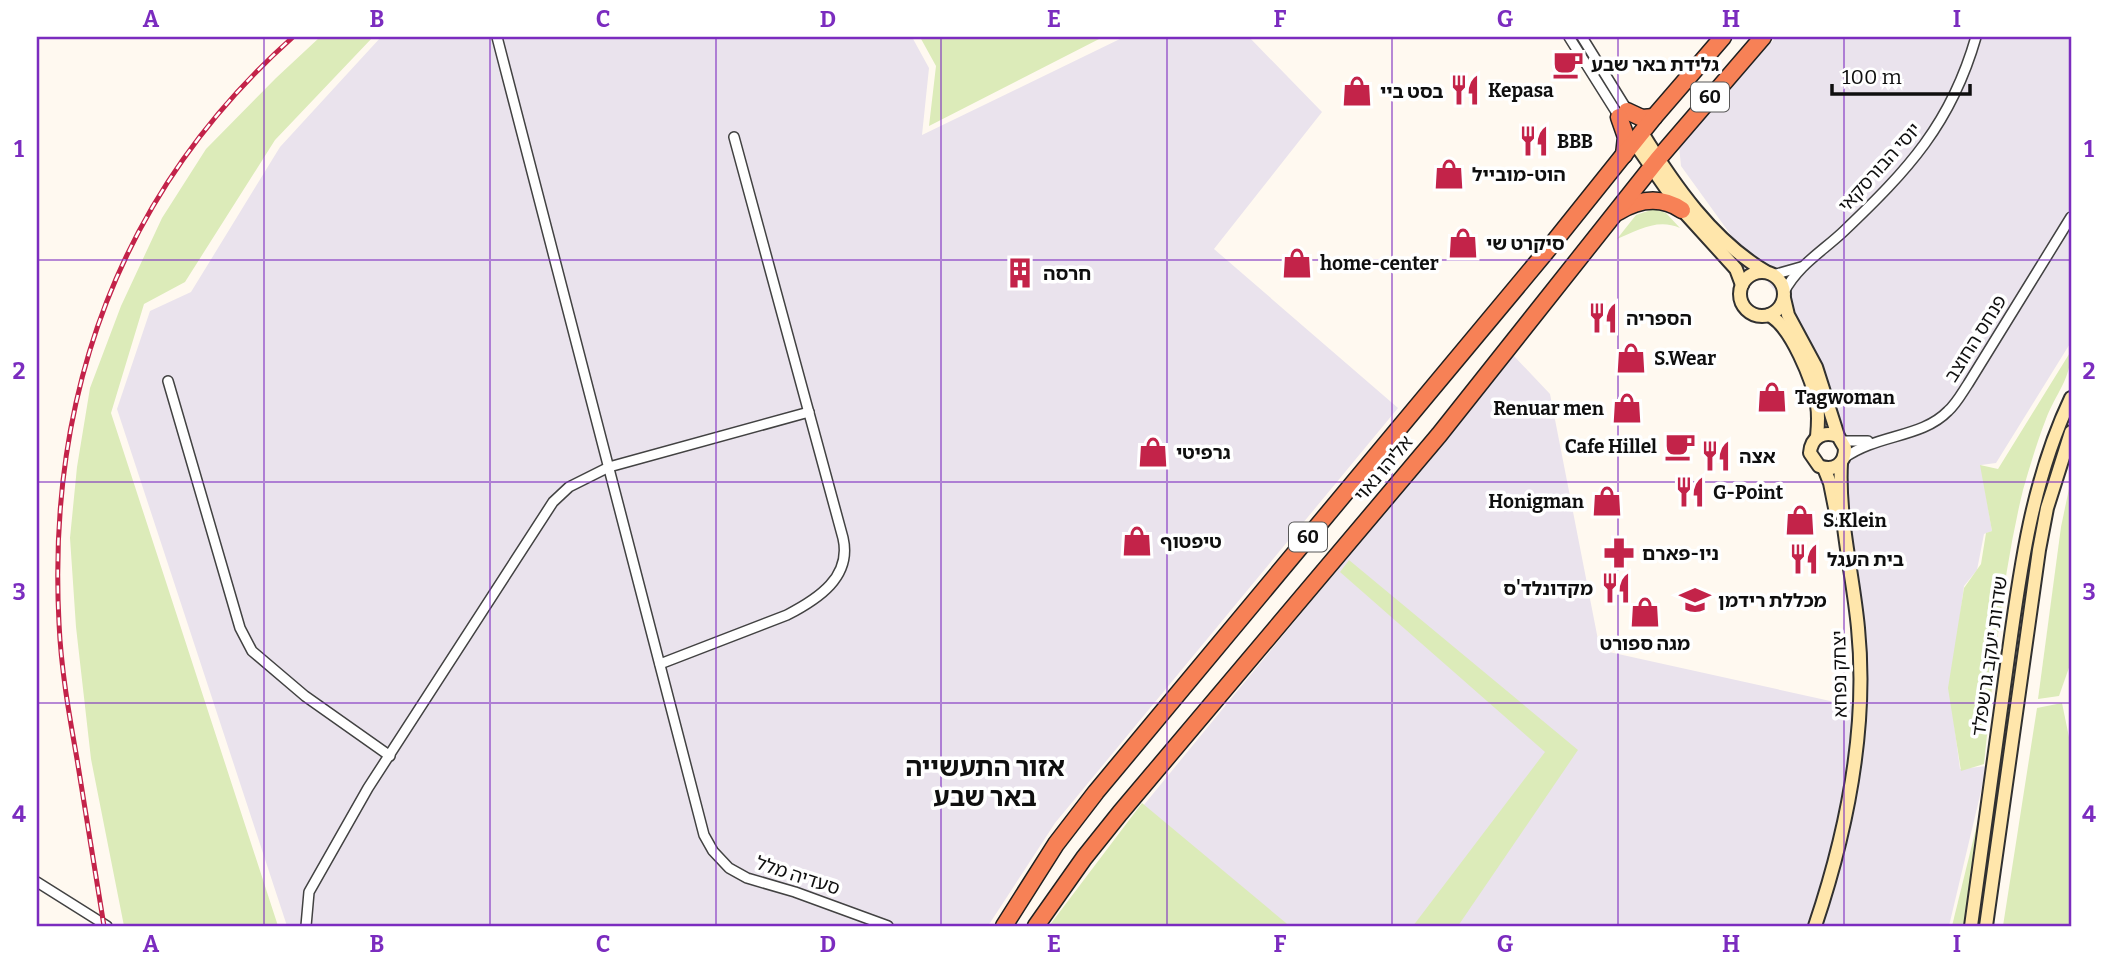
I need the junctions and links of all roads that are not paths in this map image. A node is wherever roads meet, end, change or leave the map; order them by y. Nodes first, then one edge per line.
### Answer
1 (497, 37) edge
2 (1569, 37) edge
3 (1582, 37) edge
4 (1723, 37) edge
5 (1763, 37) edge
6 (1976, 37) edge
7 (1623, 114) junction
8 (1654, 117) junction
9 (734, 137) dead end
10 (1638, 137) junction
11 (1624, 155) junction
12 (1654, 164) junction
13 (1682, 210) junction
14 (2071, 217) edge
15 (1611, 218) junction
16 (1802, 266) junction
17 (1770, 273) junction
18 (1742, 285) junction
19 (1784, 295) junction
20 (1769, 315) junction
21 (168, 381) dead end
22 (2071, 398) edge
23 (809, 412) junction
24 (2071, 432) edge
25 (1817, 437) junction
26 (1840, 439) junction
27 (1877, 440) junction
28 (1842, 461) junction
29 (609, 467) junction
30 (1824, 468) junction
31 (660, 664) junction
32 (390, 755) junction
33 (1855, 760) junction
34 (37, 881) edge
35 (107, 926) edge
36 (306, 926) edge
37 (888, 926) edge
38 (1004, 926) edge
39 (1037, 926) edge
40 (1815, 926) edge
41 (1971, 926) edge
42 (1986, 926) edge

1 - 29 street, סעדיה מלל
2 - 7 street
3 - 7 street
4 - 8 highway, אליהו נאוי / 60
5 - 12 highway, אליהו נאוי / 60
6 - 16 street, יוסי הבורסקאי
7 - 8 highway
7 - 10 street
7 - 11 highway
8 - 10 highway, אליהו נאוי / 60
9 - 23 street
10 - 11 highway, אליהו נאוי / 60
10 - 12 street
11 - 38 highway, אליהו נאוי / 60
12 - 13 street
12 - 15 highway, אליהו נאוי / 60
12 - 17 street
13 - 15 highway
13 - 18 street
14 - 27 street, פנחס החוצב
15 - 39 highway, אליהו נאוי / 60
16 - 17 street, יוסי הבורסקאי
16 - 19 street, יוסי הבורסקאי
17 - 18 street
17 - 19 street
18 - 20 street
19 - 20 street
19 - 26 street
20 - 25 street
21 - 32 street
22 - 41 street, שדרות יעקב גרשפלד
23 - 29 street
23 - 31 street
24 - 42 street, שדרות יעקב גרשפלד
25 - 26 street
25 - 30 street
26 - 27 street, פנחס החוצב
26 - 28 street
27 - 28 street, פנחס החוצב
28 - 30 street
28 - 33 street, יצחק נפחא
29 - 31 street, סעדיה מלל
29 - 32 street
30 - 33 street, יצחק נפחא
31 - 37 street, סעדיה מלל
32 - 36 street
33 - 40 street, יצחק נפחא
34 - 35 street

